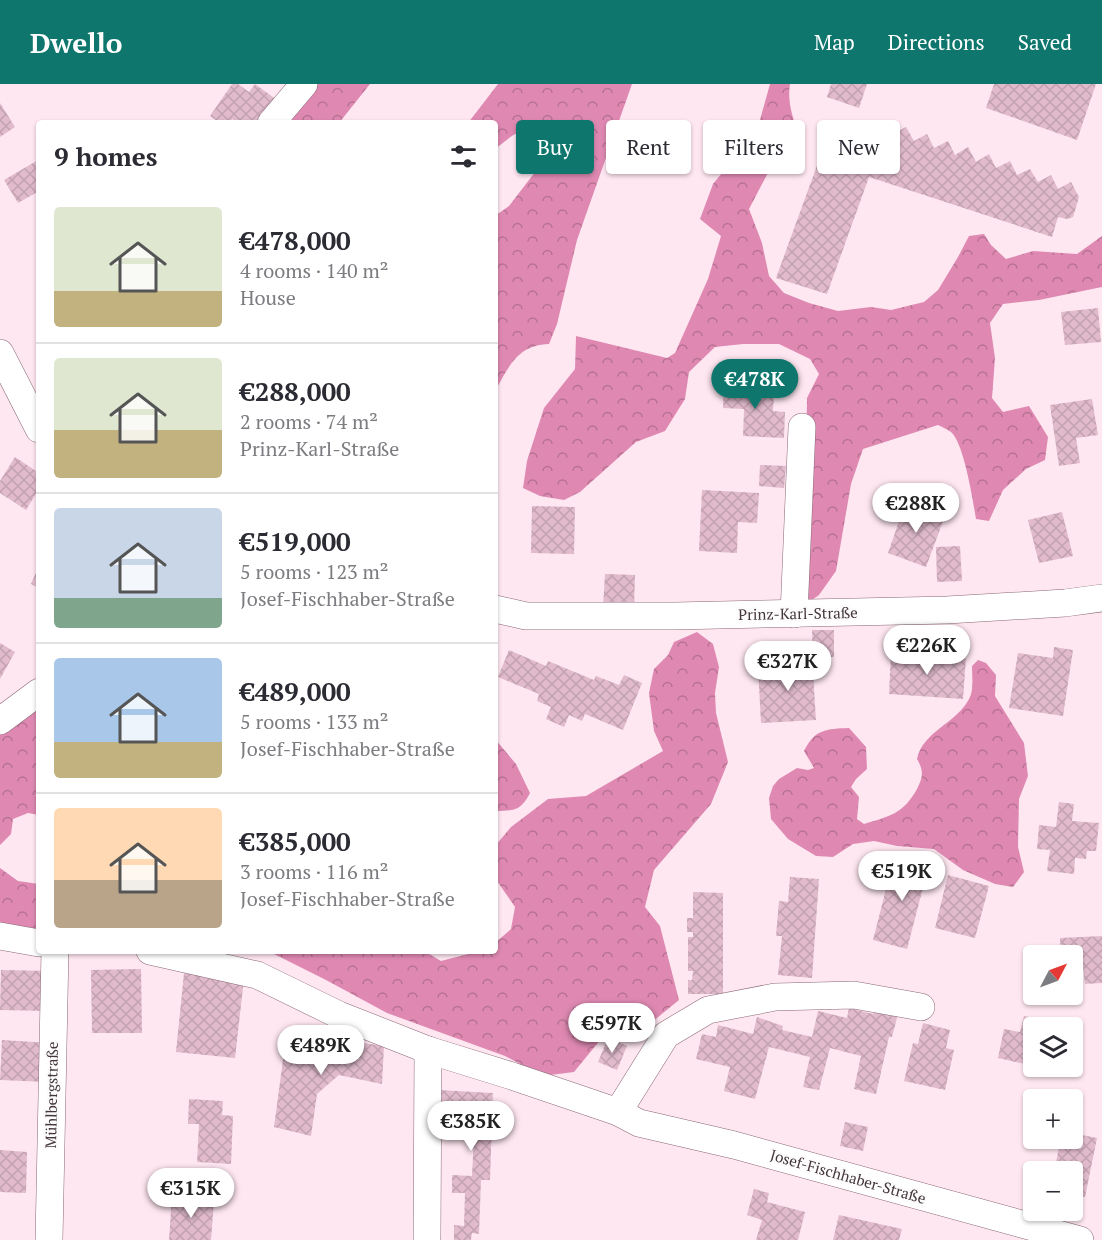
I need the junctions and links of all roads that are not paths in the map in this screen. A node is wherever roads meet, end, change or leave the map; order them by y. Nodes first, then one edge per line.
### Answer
1 (304, 84) edge
2 (274, 120) edge
3 (0, 353) edge
4 (36, 413) edge
5 (802, 428) dead end
6 (1102, 598) edge
7 (498, 610) edge
8 (794, 614) junction
9 (36, 694) edge
10 (0, 721) edge
11 (0, 936) edge
12 (36, 942) edge
13 (55, 954) edge
14 (163, 954) edge
15 (921, 1007) dead end
16 (428, 1050) junction
17 (618, 1112) junction
18 (427, 1238) dead end
19 (49, 1240) edge
20 (1080, 1240) edge

1 - 2 street
3 - 4 street
5 - 8 street
6 - 8 street, Prinz-Karl-Straße
7 - 8 street, Prinz-Karl-Straße
9 - 10 street
11 - 12 street
13 - 19 street, Mühlbergstraße
14 - 16 street, Josef-Fischhaber-Straße
15 - 17 street
16 - 17 street, Josef-Fischhaber-Straße
16 - 18 street
17 - 20 street, Josef-Fischhaber-Straße

